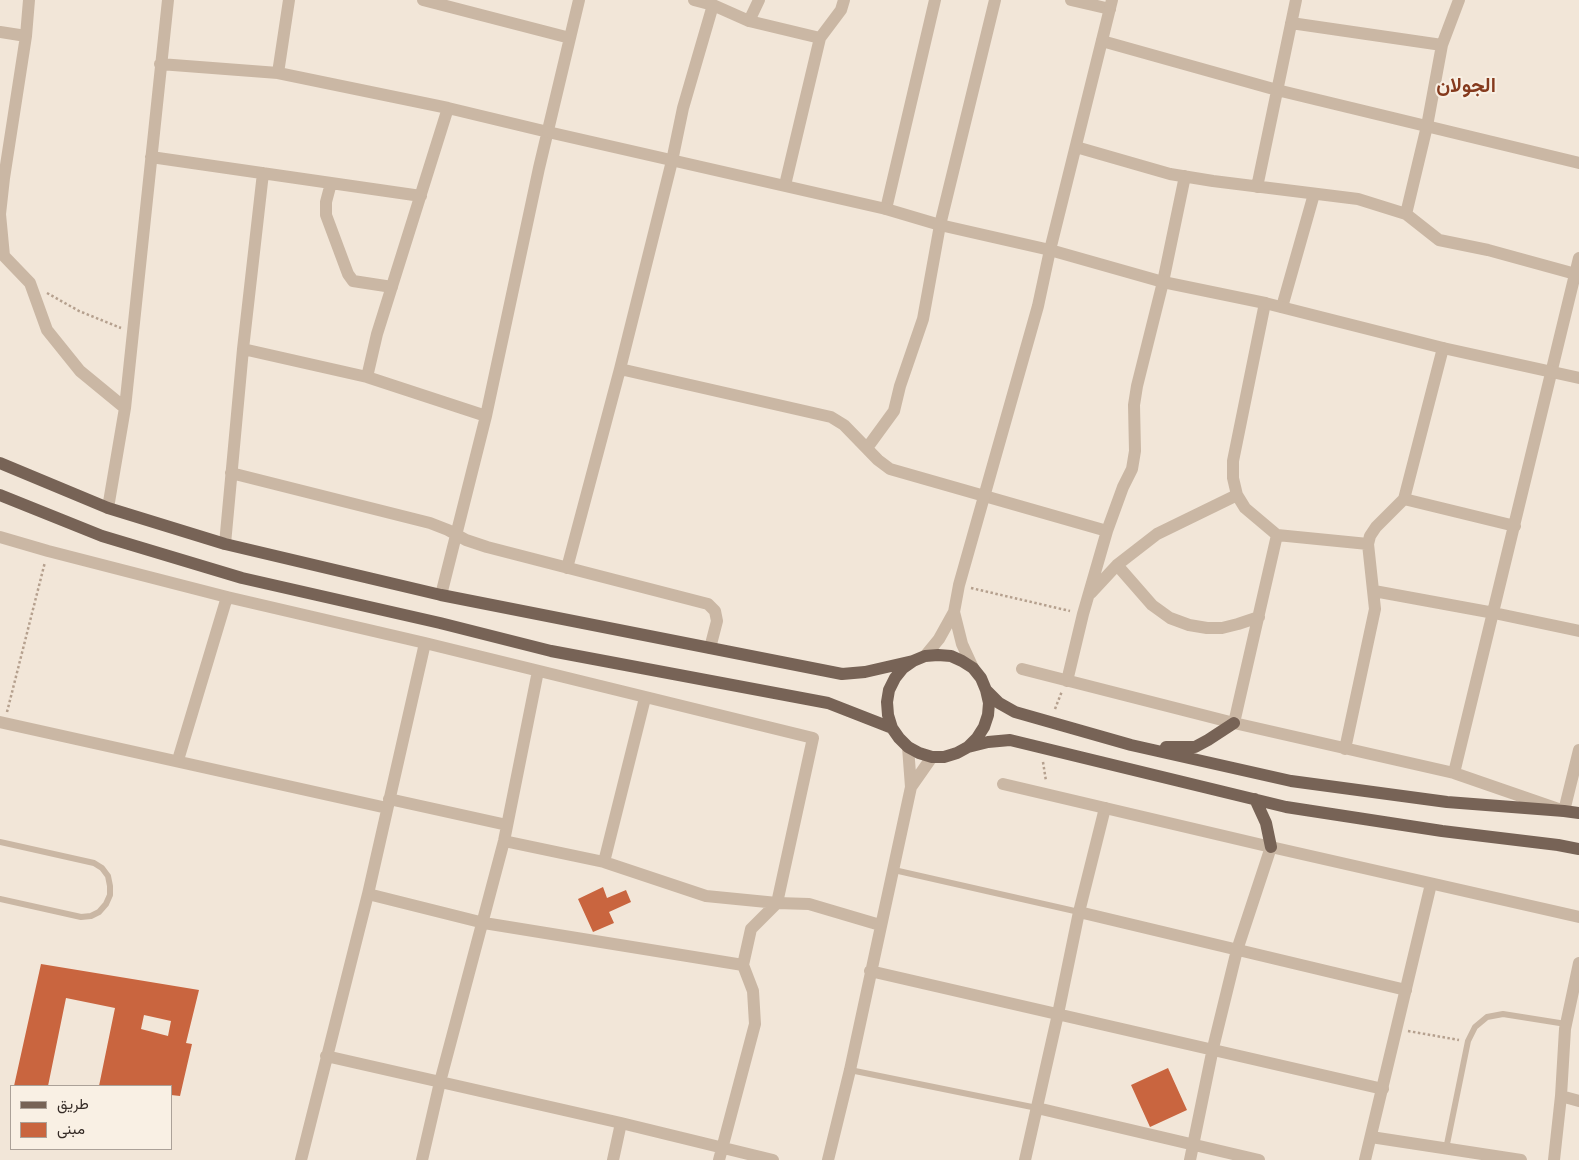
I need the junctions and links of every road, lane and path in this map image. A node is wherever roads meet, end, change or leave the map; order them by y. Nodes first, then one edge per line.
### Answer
1 (29, 0) edge
2 (168, 0) edge
3 (289, 0) edge
4 (423, 0) edge
5 (579, 0) edge
6 (694, 0) edge
7 (759, 0) edge
8 (844, 0) edge
9 (935, 0) edge
10 (995, 0) edge
11 (1071, 0) edge
12 (1296, 0) edge
13 (1459, 0) edge
14 (1111, 4) edge
15 (713, 5) junction
16 (468, 6) edge
17 (749, 21) junction
18 (1291, 23) junction
19 (0, 32) edge
20 (26, 36) junction
21 (570, 38) junction
22 (820, 38) junction
23 (1102, 41) junction
24 (1442, 45) junction
25 (160, 64) junction
26 (278, 74) junction
27 (1277, 90) junction
28 (448, 108) junction
29 (1428, 126) junction
30 (548, 132) junction
31 (1076, 147) junction
32 (152, 157) junction
33 (672, 160) junction
34 (1579, 163) edge
35 (264, 173) junction
36 (1185, 176) junction
37 (331, 183) junction
38 (785, 185) junction
39 (1257, 187) junction
40 (1314, 194) junction
41 (421, 196) junction
42 (886, 209) junction
43 (1406, 214) junction
44 (940, 224) junction
45 (1050, 250) junction
46 (1579, 258) edge
47 (1577, 274) edge
48 (1163, 282) junction
49 (30, 283) junction
50 (392, 287) junction
51 (1265, 303) junction
52 (1282, 307) junction
53 (132, 332) junction
54 (1443, 348) junction
55 (243, 349) junction
56 (620, 369) junction
57 (1552, 372) junction
58 (367, 377) junction
59 (1579, 378) edge
60 (125, 408) junction
61 (486, 416) junction
62 (867, 448) junction
63 (0, 463) edge
64 (231, 473) junction
65 (0, 494) edge
66 (1237, 494) junction
67 (984, 495) junction
68 (1404, 499) junction
69 (108, 508) junction
70 (1515, 526) junction
71 (1107, 531) junction
72 (456, 534) junction
73 (1277, 535) junction
74 (0, 537) edge
75 (225, 544) junction
76 (1368, 544) junction
77 (48, 552) junction
78 (1117, 565) junction
79 (567, 568) junction
80 (959, 586) junction
81 (1374, 591) junction
82 (441, 595) junction
83 (227, 597) junction
84 (1088, 597) junction
85 (954, 612) junction
86 (1494, 613) junction
87 (1083, 614) junction
88 (1259, 617) junction
89 (1579, 631) edge
90 (425, 643) junction
91 (710, 648) junction
92 (919, 658) junction
93 (973, 668) junction
94 (1022, 670) dead end
95 (538, 671) junction
96 (1067, 681) junction
97 (986, 690) junction
98 (645, 698) junction
99 (1050, 721) junction
100 (1234, 722) junction
101 (2, 723) edge
102 (892, 728) junction
103 (1131, 745) junction
104 (908, 747) junction
105 (968, 747) junction
106 (1041, 748) junction
107 (1345, 749) junction
108 (1579, 750) edge
109 (932, 756) junction
110 (178, 760) junction
111 (1454, 774) junction
112 (1003, 784) dead end
113 (911, 787) junction
114 (1048, 795) junction
115 (1255, 799) junction
116 (388, 803) junction
117 (1106, 808) junction
118 (1564, 810) junction
119 (1579, 813) edge
120 (507, 825) junction
121 (504, 840) junction
122 (0, 842) edge
123 (1271, 847) junction
124 (1579, 849) edge
125 (604, 862) junction
126 (894, 870) junction
127 (1431, 884) junction
128 (368, 894) junction
129 (0, 899) edge
130 (777, 903) junction
131 (1078, 912) junction
132 (1579, 917) edge
133 (484, 923) junction
134 (880, 925) junction
135 (1237, 950) junction
136 (1579, 963) edge
137 (743, 965) junction
138 (870, 971) junction
139 (1406, 990) junction
140 (1058, 1014) junction
141 (1566, 1024) junction
142 (1396, 1029) junction
143 (1468, 1041) junction
144 (1213, 1048) junction
145 (326, 1056) junction
146 (850, 1070) junction
147 (440, 1082) junction
148 (1383, 1089) junction
149 (1561, 1096) junction
150 (1579, 1101) edge
151 (1037, 1108) junction
152 (621, 1123) junction
153 (1371, 1137) junction
154 (1193, 1143) junction
155 (1446, 1149) junction
156 (720, 1154) edge
157 (301, 1160) edge
158 (422, 1160) edge
159 (613, 1160) edge
160 (773, 1160) edge
161 (828, 1160) edge
162 (1025, 1160) edge
163 (1190, 1160) edge
164 (1259, 1160) edge
165 (1365, 1160) edge
166 (1521, 1160) edge
167 (1554, 1160) edge

1 - 20 street
2 - 25 street
3 - 26 street
4 - 16 street
5 - 21 street
6 - 15 street
7 - 17 street
8 - 22 street
9 - 42 street
10 - 44 street
11 - 14 street
12 - 18 street
13 - 24 street
14 - 23 street
15 - 17 street
15 - 33 street
16 - 21 street
17 - 22 street
18 - 24 street
18 - 27 street
19 - 20 street
20 - 49 street
21 - 30 street
22 - 38 street
23 - 27 street
23 - 31 street
24 - 29 street
25 - 26 street
25 - 32 street
26 - 28 street
27 - 29 street
27 - 39 street
28 - 30 street
28 - 41 street
29 - 34 street
29 - 43 street
30 - 33 street
30 - 61 street
31 - 36 street
31 - 45 street
32 - 35 street
32 - 53 street
33 - 38 street
33 - 56 street
35 - 37 street
35 - 55 street
36 - 39 street
36 - 48 street
37 - 41 street
37 - 50 street
38 - 42 street
39 - 40 street
40 - 43 street
40 - 52 street
41 - 50 street
42 - 44 street
43 - 47 street
44 - 45 street
44 - 62 street
45 - 48 street
45 - 67 street
46 - 47 street
47 - 57 street
48 - 51 street
48 - 71 street
49 - 53 path
49 - 60 street
50 - 58 street
51 - 52 street
51 - 66 street
52 - 54 street
53 - 60 street
54 - 57 street
54 - 68 street
55 - 58 street
55 - 64 street
56 - 62 street
56 - 79 street
57 - 59 street
57 - 70 street
58 - 61 street
60 - 69 street
61 - 72 street
62 - 67 street
63 - 69 main road
64 - 72 street
64 - 75 street
65 - 102 main road
66 - 73 street
66 - 78 street
67 - 71 street
67 - 80 street
68 - 70 street
68 - 76 street
69 - 75 main road
70 - 86 street
71 - 84 street
72 - 79 street
72 - 82 street
73 - 76 street
73 - 88 street
74 - 77 street
75 - 82 main road
76 - 81 street
77 - 83 street
77 - 101 path
78 - 84 street
78 - 88 street
79 - 91 street
80 - 85 street
80 - 87 path
81 - 86 street
81 - 107 street
82 - 91 main road
83 - 90 street
83 - 110 street
84 - 87 street
85 - 92 street
85 - 93 street
86 - 89 street
86 - 111 street
87 - 96 street
88 - 100 street
90 - 95 street
90 - 116 street
91 - 92 main road
92 - 93 main road
92 - 102 main road
93 - 97 main road
94 - 96 street
95 - 98 street
95 - 120 street
96 - 99 path
96 - 100 street
97 - 99 main road
97 - 105 main road
98 - 125 street
98 - 130 street
99 - 103 main road
100 - 103 main road
100 - 107 street
101 - 110 street
102 - 104 main road
103 - 118 main road
104 - 109 main road
104 - 113 street
105 - 106 main road
105 - 109 main road
106 - 114 path
106 - 115 main road
107 - 111 street
108 - 118 street
109 - 113 street
110 - 116 street
111 - 118 street
112 - 114 street
113 - 126 street
114 - 117 street
115 - 123 main road
115 - 124 main road
116 - 120 street
116 - 128 street
117 - 123 street
117 - 131 street
118 - 119 main road
120 - 121 street
121 - 125 street
121 - 133 street
122 - 129 lane
123 - 127 street
123 - 135 street
125 - 130 street
126 - 131 lane
126 - 134 street
127 - 132 street
127 - 139 street
128 - 133 street
128 - 145 street
130 - 134 street
130 - 137 street
131 - 135 street
131 - 140 street
133 - 137 street
133 - 147 street
134 - 138 street
135 - 139 street
135 - 144 street
136 - 141 street
137 - 156 street
138 - 140 street
138 - 146 street
139 - 142 street
140 - 144 street
140 - 151 street
141 - 143 lane
141 - 149 street
142 - 143 path
142 - 148 street
143 - 155 lane
144 - 148 street
144 - 154 street
145 - 147 street
145 - 157 street
146 - 151 lane
146 - 161 street
147 - 152 street
147 - 158 street
148 - 153 street
149 - 150 street
149 - 167 street
151 - 154 street
151 - 162 street
152 - 156 street
152 - 159 street
153 - 155 street
153 - 165 street
154 - 163 street
154 - 164 street
155 - 166 street
156 - 160 street

